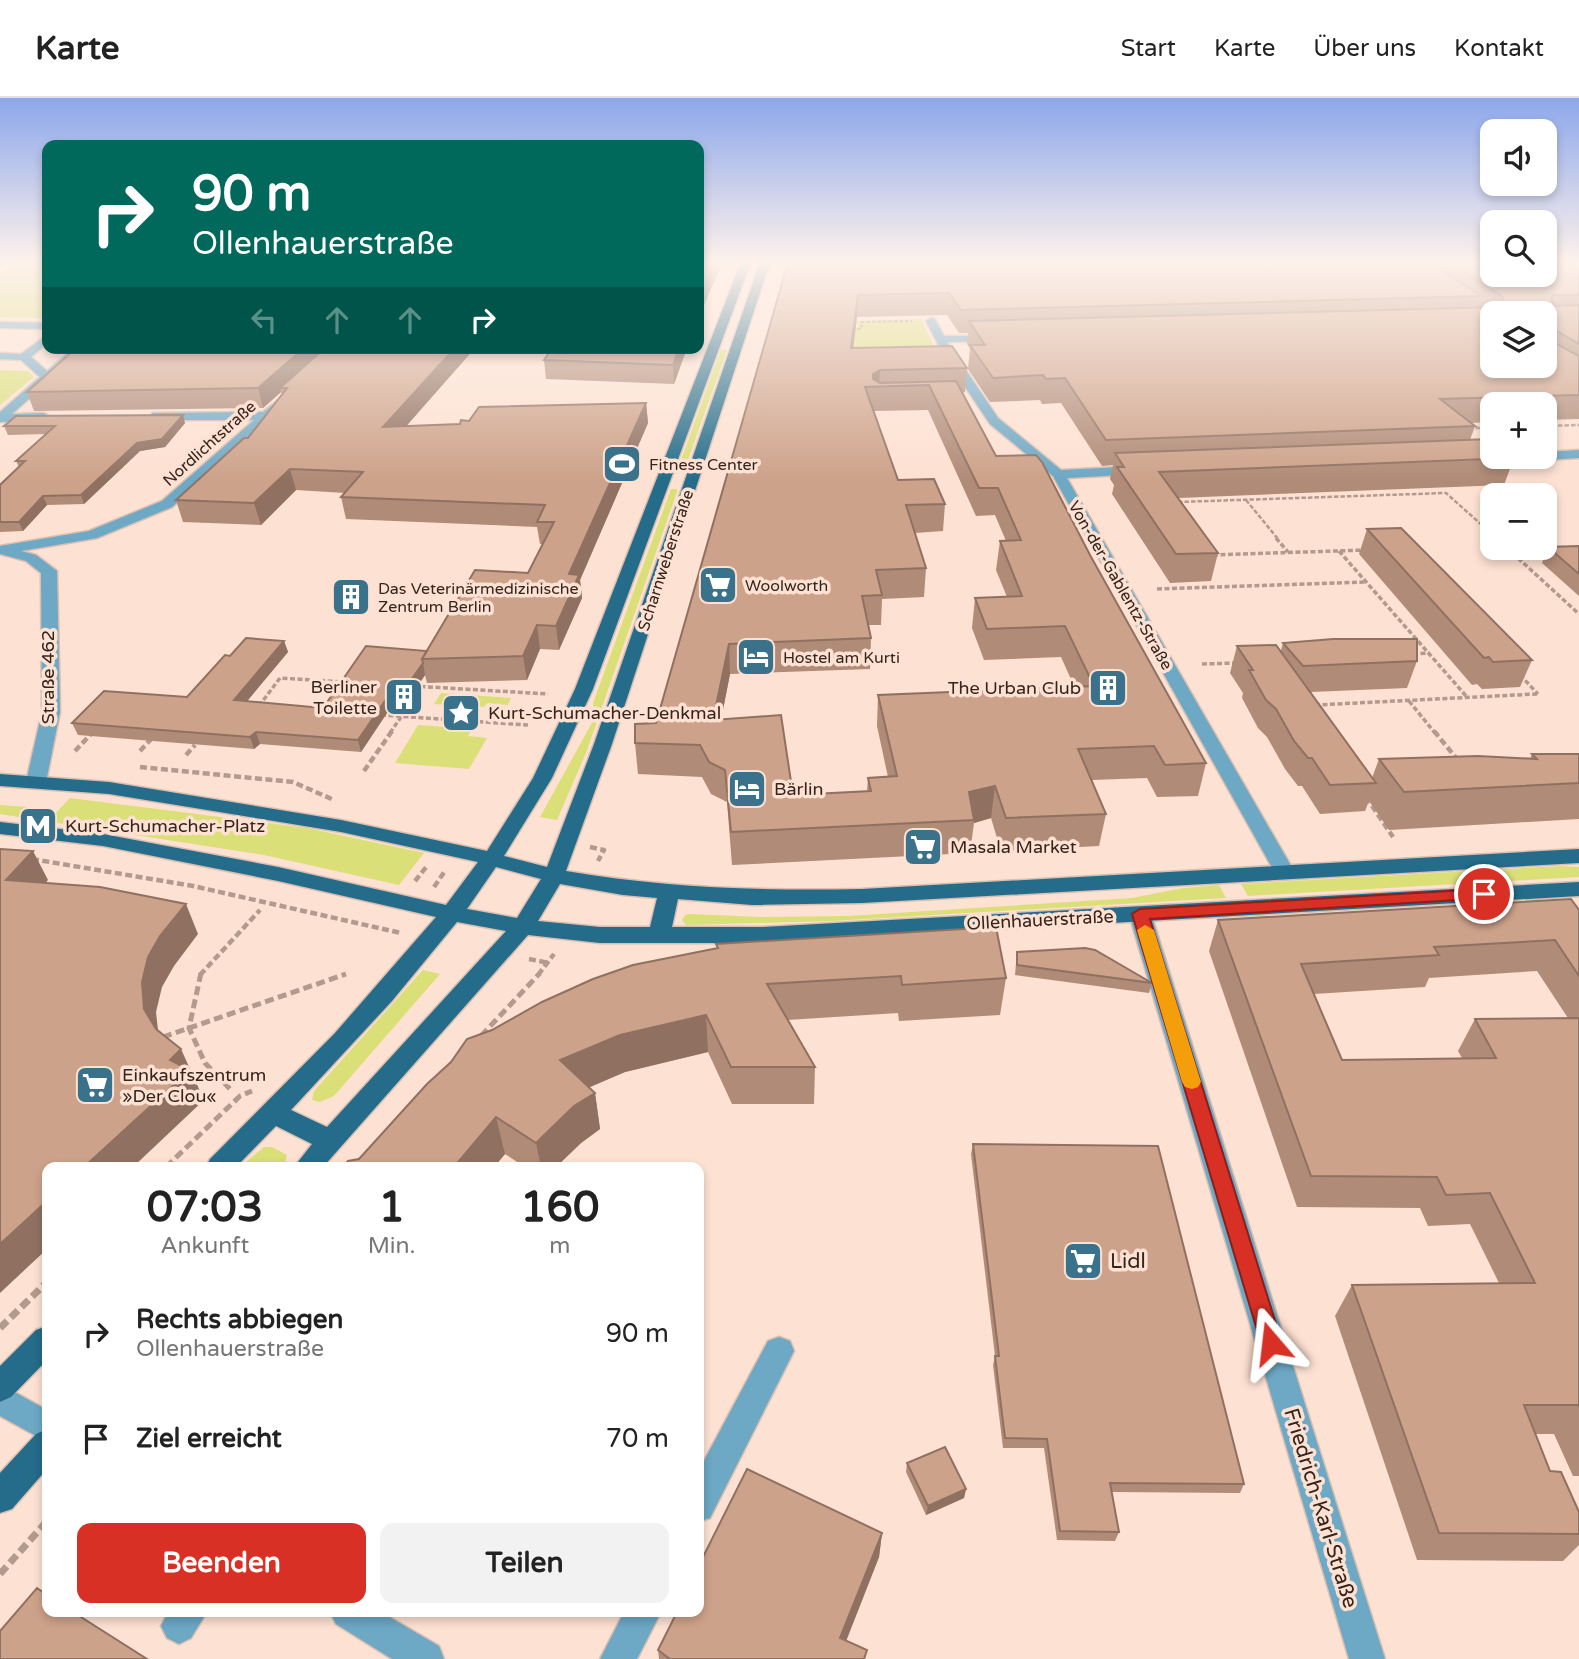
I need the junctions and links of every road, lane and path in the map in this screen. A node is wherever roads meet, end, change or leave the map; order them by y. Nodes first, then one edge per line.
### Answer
1 (718, 335) edge
2 (741, 335) edge
3 (938, 335) edge
4 (1009, 337) edge
5 (940, 338) junction
6 (42, 342) edge
7 (74, 354) edge
8 (0, 356) edge
9 (24, 357) junction
10 (47, 377) junction
11 (297, 388) edge
12 (145, 416) edge
13 (266, 416) junction
14 (53, 417) edge
15 (0, 418) edge
16 (1579, 425) edge
17 (1557, 426) edge
18 (1467, 428) edge
19 (1480, 428) edge
20 (1579, 454) edge
21 (1557, 455) edge
22 (1154, 470) edge
23 (1058, 474) junction
24 (1246, 500) junction
25 (1177, 502) edge
26 (1480, 523) edge
27 (92, 535) junction
28 (1374, 549) edge
29 (0, 550) edge
30 (1338, 551) junction
31 (1288, 552) junction
32 (1212, 555) edge
33 (1520, 560) edge
34 (58, 561) junction
35 (1366, 582) junction
36 (1157, 589) dead end
37 (1579, 614) edge
38 (1429, 653) junction
39 (1402, 655) edge
40 (1242, 662) edge
41 (1202, 664) dead end
42 (1520, 674) edge
43 (347, 682) edge
44 (401, 685) edge
45 (548, 694) dead end
46 (1468, 697) junction
47 (1408, 701) junction
48 (251, 706) edge
49 (258, 706) junction
50 (1302, 706) edge
51 (271, 708) edge
52 (375, 715) edge
53 (401, 717) junction
54 (528, 725) dead end
55 (92, 733) edge
56 (152, 737) edge
57 (195, 744) edge
58 (75, 751) dead end
59 (140, 751) dead end
60 (186, 755) dead end
61 (1460, 764) edge
62 (364, 771) dead end
63 (0, 780) edge
64 (36, 782) junction
65 (1374, 790) edge
66 (0, 828) edge
67 (1393, 837) dead end
68 (1579, 856) edge
69 (21, 857) edge
70 (434, 857) dead end
71 (493, 859) junction
72 (1284, 871) junction
73 (554, 876) junction
74 (411, 886) dead end
75 (1579, 889) edge
76 (669, 892) junction
77 (260, 910) dead end
78 (453, 914) junction
79 (1140, 914) junction
80 (523, 927) junction
81 (659, 936) junction
82 (432, 939) junction
83 (500, 953) junction
84 (549, 963) dead end
85 (346, 974) dead end
86 (518, 995) dead end
87 (189, 1028) junction
88 (159, 1039) edge
89 (472, 1046) edge
90 (232, 1091) dead end
91 (273, 1113) junction
92 (331, 1141) junction
93 (224, 1162) edge
94 (312, 1162) edge
95 (42, 1287) edge
96 (0, 1328) edge
97 (42, 1345) edge
98 (779, 1351) dead end
99 (0, 1387) edge
100 (0, 1399) edge
101 (42, 1424) edge
102 (42, 1451) edge
103 (704, 1495) edge
104 (0, 1497) edge
105 (42, 1527) edge
106 (0, 1574) edge
107 (356, 1617) edge
108 (640, 1617) edge
109 (426, 1659) edge
110 (618, 1659) edge
111 (1367, 1659) edge

1 - 71 main road, Scharnweberstraße
2 - 73 main road, Scharnweberstraße
3 - 5 street, Von-der-Gablentz-Straße
4 - 5 street
5 - 23 street, Von-der-Gablentz-Straße
6 - 9 street
7 - 10 street
8 - 9 street
9 - 10 street
10 - 15 street
11 - 13 street, Nordlichtstraße
12 - 13 street
13 - 27 street, Nordlichtstraße
14 - 15 street
16 - 17 path
18 - 19 path
20 - 21 street
22 - 23 street
23 - 72 street, Von-der-Gablentz-Straße
24 - 25 path
24 - 26 path
24 - 31 path
27 - 29 street, Nordlichtstraße
27 - 34 street
28 - 30 path
29 - 34 street
30 - 31 path
30 - 35 path
31 - 32 path
33 - 37 path
34 - 64 street, Straße 462
35 - 36 path
35 - 38 path
38 - 39 path
38 - 46 path
40 - 41 path
42 - 46 path
43 - 49 path
44 - 45 path
46 - 47 path
47 - 50 path
47 - 61 path
48 - 49 path
49 - 51 path
52 - 53 path
53 - 54 path
53 - 62 path
55 - 58 path
56 - 59 path
57 - 60 path
63 - 64 main road
64 - 71 main road
65 - 67 path
66 - 78 main road
68 - 72 main road, Ollenhauerstraße
69 - 82 path
70 - 74 path
71 - 73 main road
71 - 78 main road
72 - 76 main road, Ollenhauerstraße
73 - 76 main road
73 - 80 main road
75 - 79 main road, Ollenhauerstraße
76 - 81 main road
77 - 87 path
78 - 80 main road
78 - 82 main road
79 - 81 main road, Ollenhauerstraße
79 - 111 street, Friedrich-Karl-Straße
80 - 81 main road
80 - 83 main road
82 - 91 main road
83 - 84 path
83 - 92 main road
85 - 87 path
86 - 89 path
87 - 88 path
87 - 90 path
91 - 92 main road
91 - 93 main road
92 - 94 main road
95 - 96 path
97 - 99 main road
98 - 103 street
100 - 101 street
102 - 104 main road
105 - 106 path
107 - 109 street
108 - 110 street

